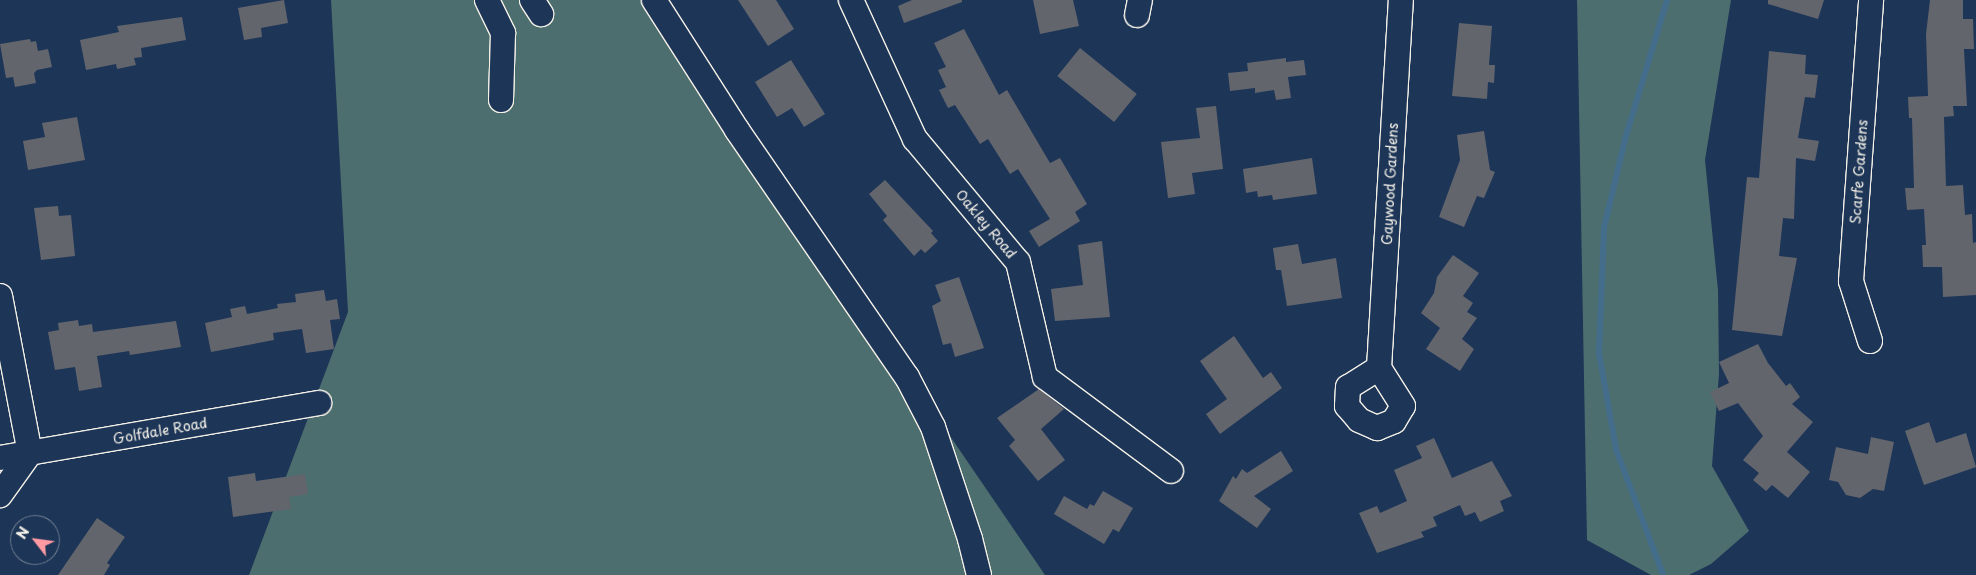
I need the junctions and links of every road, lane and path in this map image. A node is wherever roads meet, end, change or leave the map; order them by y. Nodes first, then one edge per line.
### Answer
1 (487, 0) edge
2 (654, 0) edge
3 (851, 0) edge
4 (1401, 0) edge
5 (1871, 0) edge
6 (501, 100) dead end
7 (0, 296) edge
8 (1870, 340) dead end
9 (1379, 368) dead end
10 (319, 403) dead end
11 (30, 453) junction
12 (0, 458) edge
13 (1171, 470) dead end
14 (0, 495) edge
15 (979, 575) edge

1 - 6 street
2 - 15 street
3 - 13 street, Oakley Road
4 - 9 street, Gaywood Gardens
5 - 8 street, Scarfe Gardens
7 - 11 street
10 - 11 street, Golfdale Road
11 - 12 street, Golfdale Road
11 - 14 street

